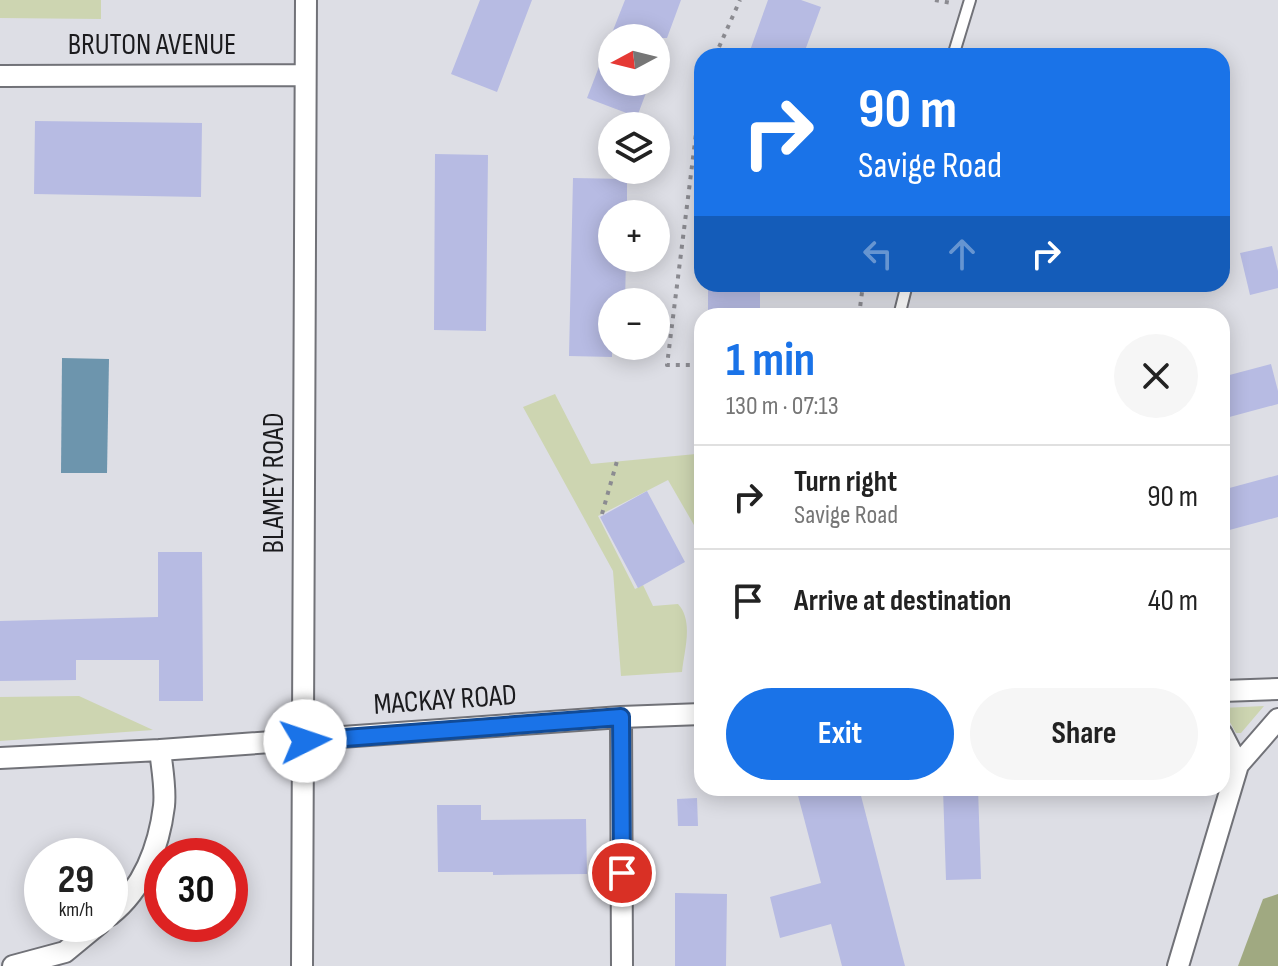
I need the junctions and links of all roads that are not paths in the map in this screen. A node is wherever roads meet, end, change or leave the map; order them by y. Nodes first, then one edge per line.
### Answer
1 (306, 0) edge
2 (970, 0) edge
3 (955, 48) edge
4 (304, 75) junction
5 (0, 76) edge
6 (1278, 689) edge
7 (1230, 691) edge
8 (694, 714) edge
9 (621, 717) junction
10 (1278, 719) edge
11 (305, 741) junction
12 (160, 750) junction
13 (1230, 750) edge
14 (0, 758) edge
15 (1238, 765) junction
16 (1230, 792) edge
17 (1229, 796) edge
18 (128, 895) edge
19 (77, 942) edge
20 (13, 966) edge
21 (302, 966) edge
22 (622, 966) edge
23 (1178, 966) edge

1 - 4 street, BLAMEY ROAD
2 - 3 lane
4 - 5 street, BRUTON AVENUE
4 - 11 street, BLAMEY ROAD
6 - 7 street
8 - 9 street, MACKAY ROAD
9 - 11 street, MACKAY ROAD
9 - 22 street
10 - 15 street
11 - 12 street, MACKAY ROAD
11 - 21 street, BLAMEY ROAD
12 - 14 street, MACKAY ROAD
12 - 18 street
13 - 15 street
15 - 16 street
17 - 23 street
19 - 20 street

